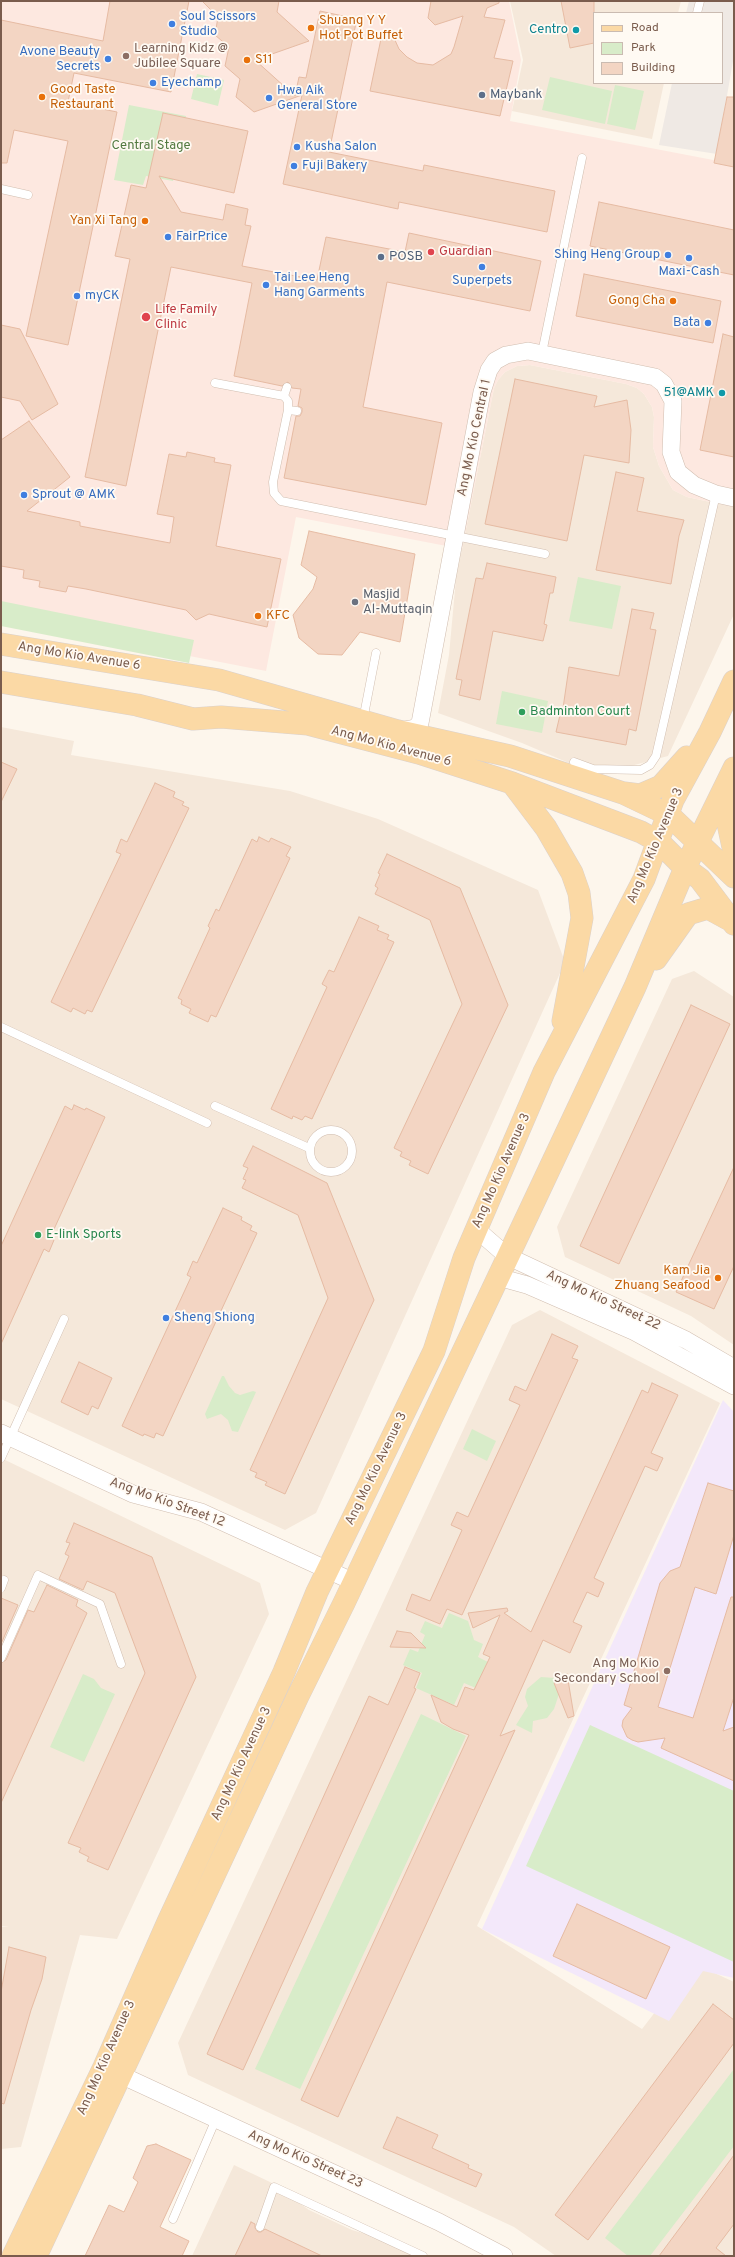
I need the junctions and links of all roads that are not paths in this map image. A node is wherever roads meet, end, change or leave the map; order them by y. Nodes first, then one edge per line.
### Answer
1 (700, 1) edge
2 (697, 12) edge
3 (582, 158) dead end
4 (1, 189) edge
5 (28, 195) dead end
6 (542, 353) junction
7 (214, 383) dead end
8 (287, 387) dead end
9 (284, 396) junction
10 (716, 494) junction
11 (734, 498) edge
12 (455, 537) junction
13 (544, 554) dead end
14 (1, 644) edge
15 (376, 653) dead end
16 (734, 681) edge
17 (1, 682) edge
18 (363, 720) junction
19 (423, 730) junction
20 (710, 732) junction
21 (574, 762) dead end
22 (734, 768) edge
23 (512, 783) junction
24 (623, 793) junction
25 (722, 795) junction
26 (669, 815) junction
27 (658, 842) junction
28 (700, 842) junction
29 (734, 852) edge
30 (685, 868) junction
31 (734, 877) edge
32 (732, 922) edge
33 (635, 986) junction
34 (1, 1027) edge
35 (559, 1044) junction
36 (214, 1106) dead end
37 (207, 1123) dead end
38 (309, 1148) junction
39 (476, 1229) junction
40 (507, 1256) junction
41 (498, 1277) junction
42 (64, 1319) dead end
43 (734, 1368) edge
44 (734, 1386) edge
45 (6, 1435) edge
46 (389, 1443) junction
47 (414, 1455) junction
48 (1, 1458) edge
49 (328, 1570) junction
50 (4, 1580) dead end
51 (354, 1582) junction
52 (1, 1588) edge
53 (1, 1658) edge
54 (121, 1664) dead end
55 (112, 2071) junction
56 (216, 2119) junction
57 (173, 2219) dead end
58 (260, 2227) dead end
59 (13, 2256) edge
60 (36, 2256) edge
61 (423, 2256) edge
62 (504, 2256) edge

1 - 2 lane
3 - 6 lane
4 - 5 lane
6 - 10 street, Ang Mo Kio Central 1
6 - 12 street, Ang Mo Kio Central 1
7 - 9 lane
8 - 9 lane
9 - 12 lane
10 - 11 street, Ang Mo Kio Central 1
10 - 21 lane
12 - 13 lane
12 - 19 street, Ang Mo Kio Central 1
14 - 18 main road, Ang Mo Kio Avenue 6
15 - 18 lane
16 - 20 main road, Ang Mo Kio Avenue 3
17 - 23 main road, Ang Mo Kio Avenue 6
18 - 19 main road, Ang Mo Kio Avenue 6
19 - 24 main road, Ang Mo Kio Avenue 6
20 - 24 main road
20 - 26 main road, Ang Mo Kio Avenue 3
22 - 25 main road, Ang Mo Kio Avenue 3
23 - 27 main road, Ang Mo Kio Avenue 6
23 - 35 main road
24 - 26 main road, Ang Mo Kio Avenue 6
25 - 28 main road, Ang Mo Kio Avenue 3
25 - 29 main road
26 - 27 main road, Ang Mo Kio Avenue 3
26 - 28 main road, Ang Mo Kio Avenue 6
27 - 30 main road, Ang Mo Kio Avenue 6
27 - 35 main road, Ang Mo Kio Avenue 3
28 - 30 main road, Ang Mo Kio Avenue 3
28 - 31 main road, Ang Mo Kio Avenue 6
30 - 32 main road, Ang Mo Kio Avenue 6
30 - 33 main road, Ang Mo Kio Avenue 3
32 - 33 main road
33 - 40 main road, Ang Mo Kio Avenue 3
34 - 37 lane
35 - 39 main road, Ang Mo Kio Avenue 3
36 - 38 lane
38 - 38 lane
39 - 40 street, Ang Mo Kio Street 22
39 - 46 main road, Ang Mo Kio Avenue 3
40 - 41 main road, Ang Mo Kio Avenue 3
40 - 43 street, Ang Mo Kio Street 22
41 - 44 street, Ang Mo Kio Street 22
41 - 47 main road, Ang Mo Kio Avenue 3
42 - 45 lane
45 - 48 lane
45 - 49 street, Ang Mo Kio Street 12
46 - 47 main road
46 - 49 main road, Ang Mo Kio Avenue 3
47 - 51 main road, Ang Mo Kio Avenue 3
49 - 51 street, Ang Mo Kio Street 12
49 - 55 main road, Ang Mo Kio Avenue 3
50 - 52 lane
51 - 55 main road, Ang Mo Kio Avenue 3
53 - 54 lane
55 - 56 street, Ang Mo Kio Street 23
55 - 59 main road, Ang Mo Kio Avenue 3
55 - 60 main road, Ang Mo Kio Avenue 3
56 - 57 lane
56 - 62 street, Ang Mo Kio Street 23
58 - 61 lane

